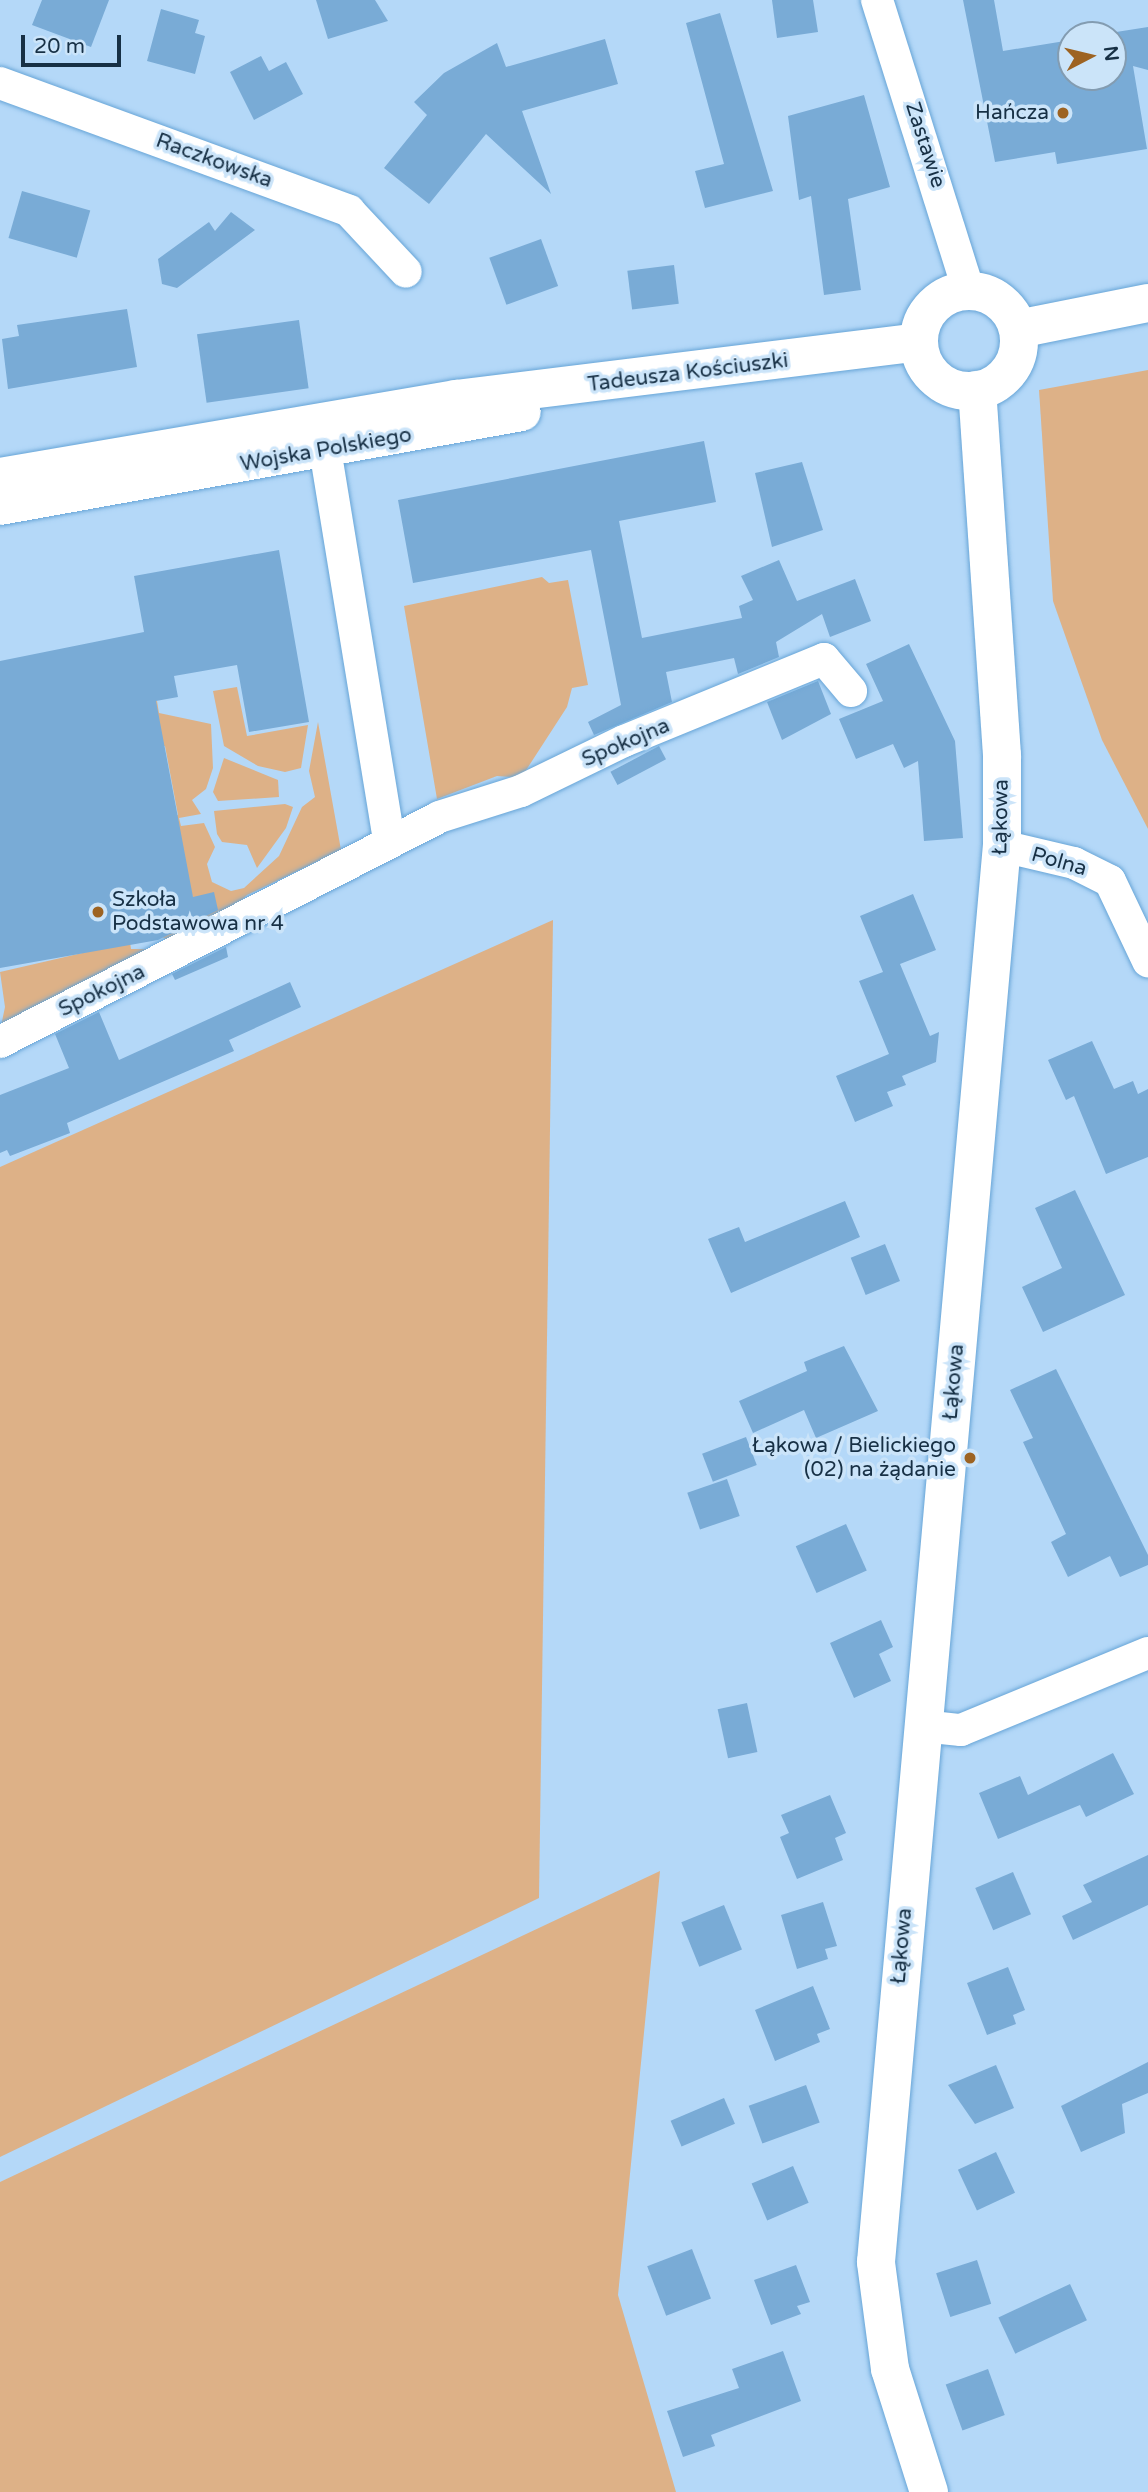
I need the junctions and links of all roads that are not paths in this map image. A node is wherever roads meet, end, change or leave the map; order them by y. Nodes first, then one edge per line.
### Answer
1 (877, 0) edge
2 (0, 83) edge
3 (406, 272) dead end
4 (970, 290) junction
5 (1148, 303) edge
6 (1018, 329) junction
7 (919, 342) junction
8 (650, 379) junction
9 (977, 390) junction
10 (456, 399) joint
11 (325, 449) junction
12 (0, 477) edge
13 (0, 506) edge
14 (851, 691) dead end
15 (389, 840) junction
16 (1002, 846) junction
17 (1148, 961) edge
18 (0, 1042) edge
19 (1148, 1653) edge
20 (922, 1726) junction
21 (929, 2492) edge

1 - 4 street, Zastawie
2 - 3 street, Raczkowska
4 - 6 street
4 - 7 street
5 - 6 street
6 - 9 street
7 - 8 street, Tadeusza Kościuszki
7 - 9 street
8 - 10 street, Tadeusza Kościuszki
8 - 11 street, Wojska Polskiego
9 - 16 street, Łąkowa
10 - 12 street, Wojska Polskiego
11 - 13 street, Wojska Polskiego
11 - 15 street
14 - 15 street, Spokojna
15 - 18 street, Spokojna
16 - 17 street, Polna
16 - 20 street, Łąkowa
19 - 20 street
20 - 21 street, Łąkowa

